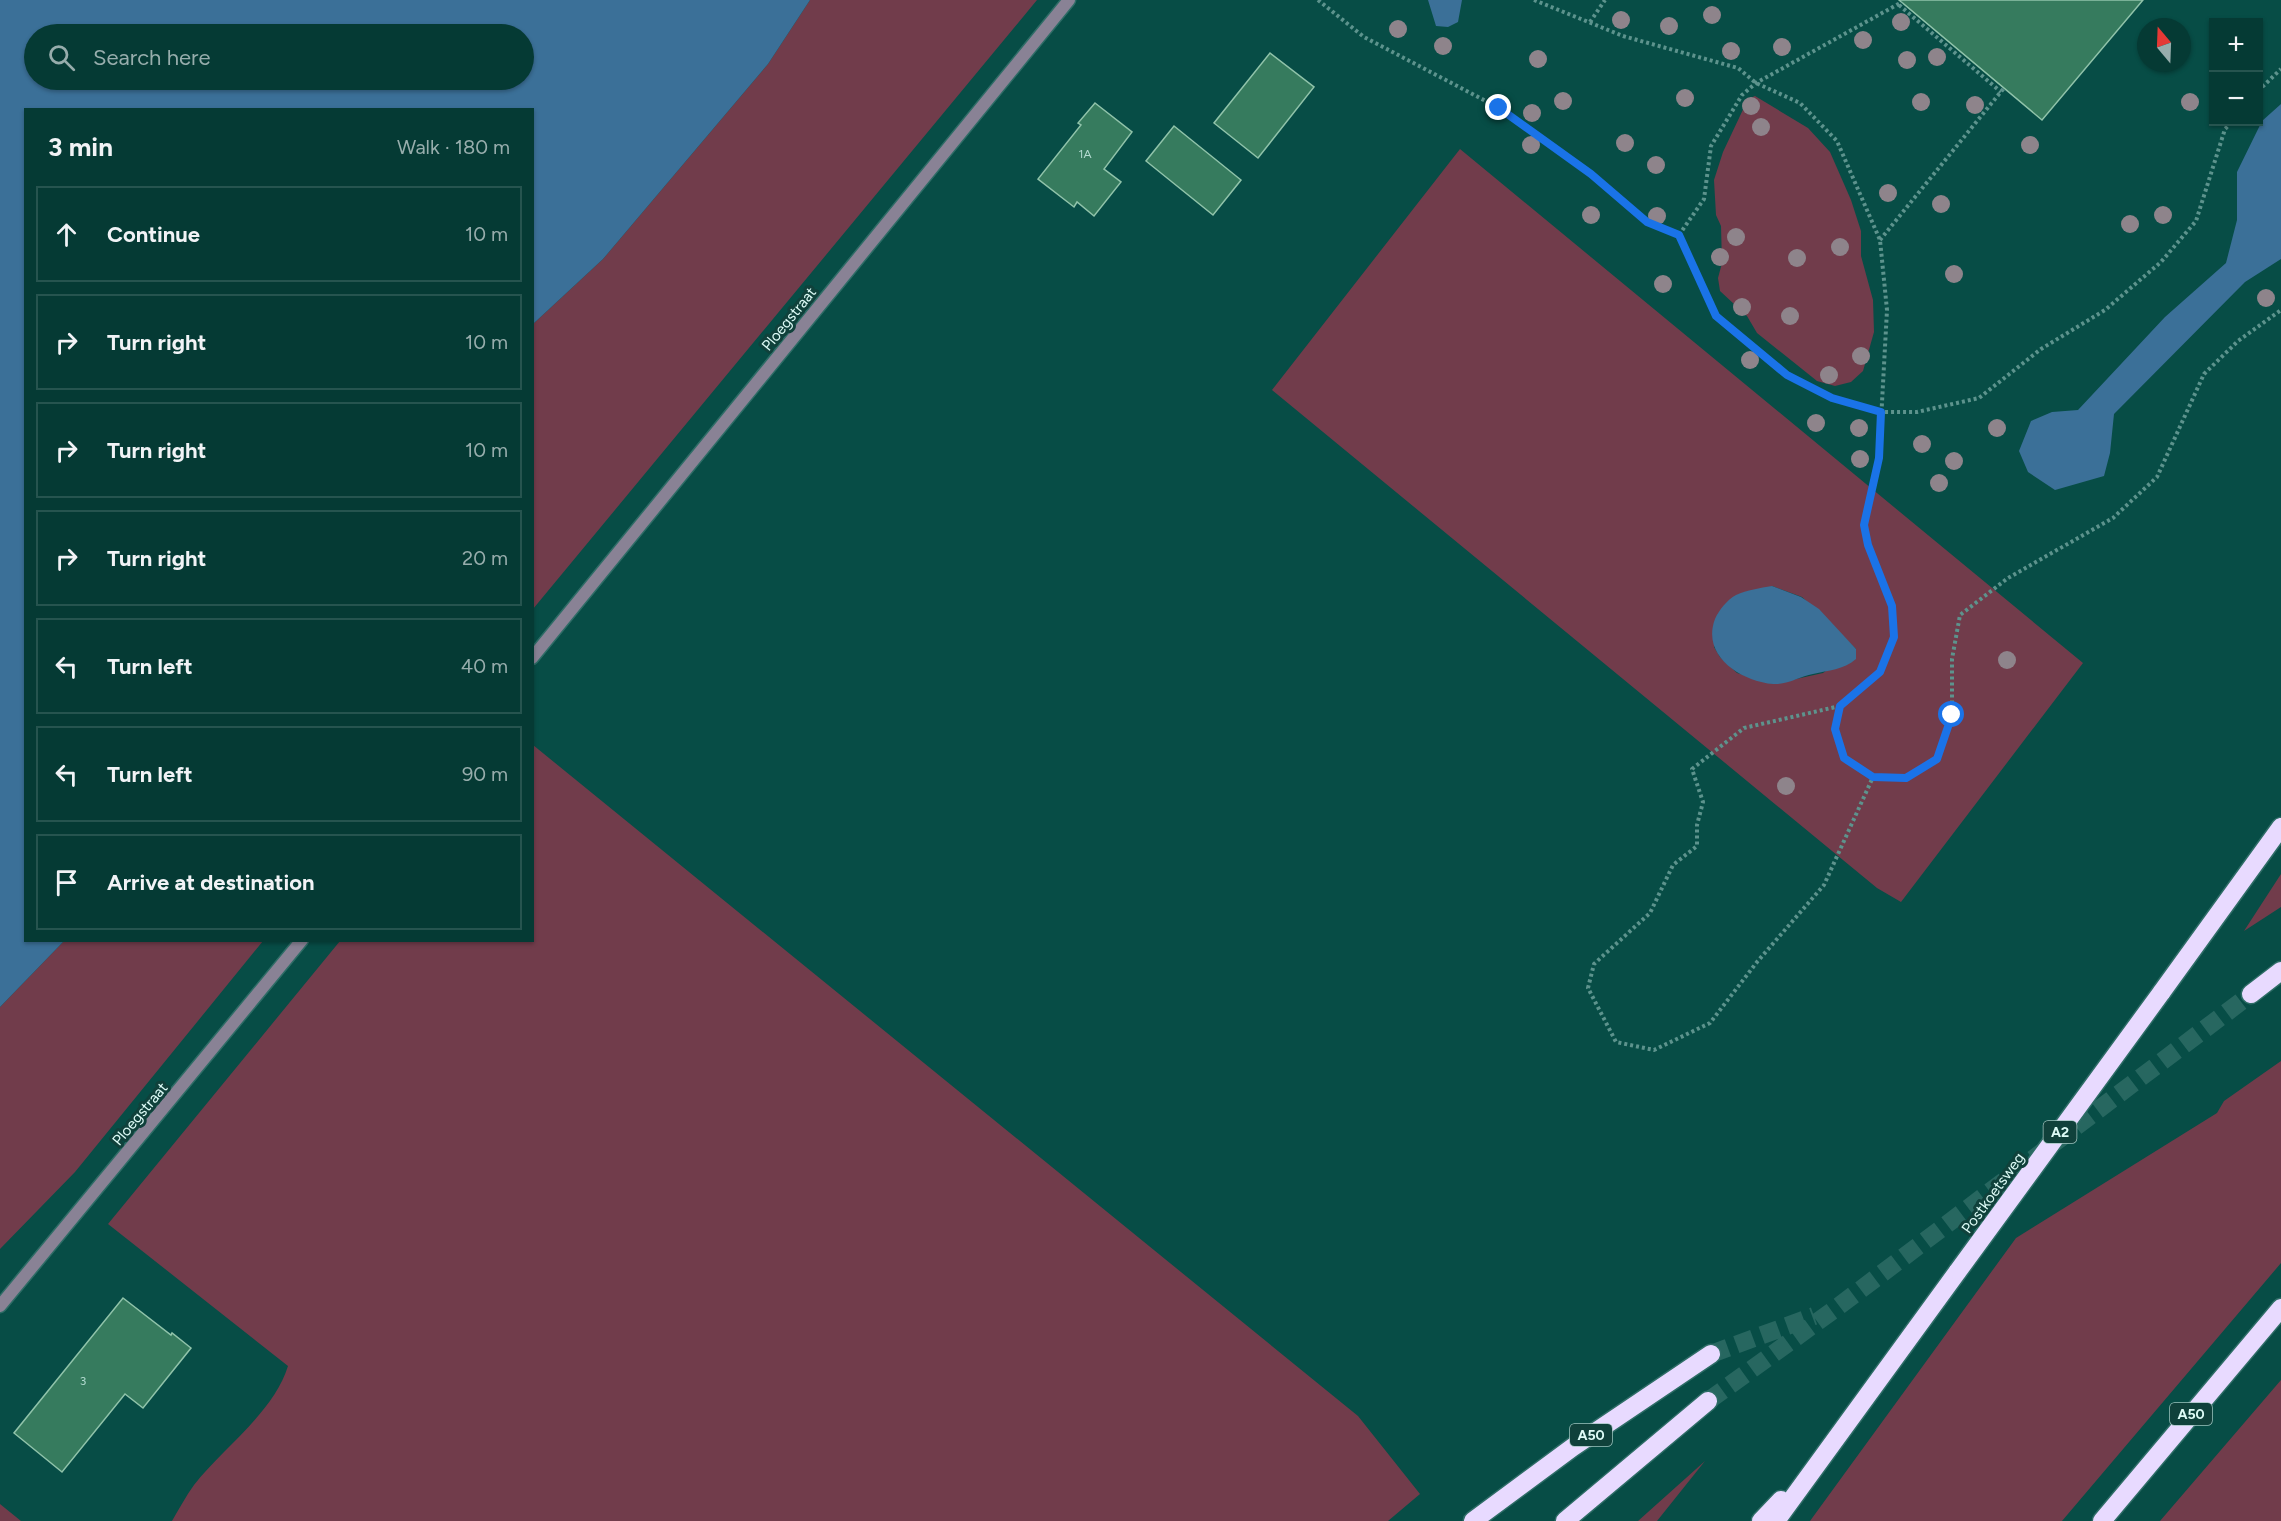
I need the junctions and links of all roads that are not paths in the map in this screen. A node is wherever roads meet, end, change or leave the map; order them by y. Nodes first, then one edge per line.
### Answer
1 (1069, 0) edge
2 (534, 656) edge
3 (2281, 827) edge
4 (300, 942) edge
5 (2281, 971) edge
6 (2251, 994) tunnel mouth
7 (0, 1306) edge
8 (2281, 1308) edge
9 (1711, 1354) tunnel mouth
10 (1708, 1401) tunnel mouth
11 (1818, 1463) junction
12 (1473, 1521) edge
13 (1565, 1521) edge
14 (1761, 1521) edge
15 (1776, 1521) edge
16 (2102, 1521) edge

1 - 2 street, Ploegstraat
3 - 11 highway, Postkoetsweg / A2, bridge
4 - 7 street, Ploegstraat
5 - 6 highway
8 - 16 highway, A50
9 - 12 highway, A50
10 - 13 highway
11 - 14 highway, Postkoetsweg
11 - 15 highway, Postkoetsweg / A2

